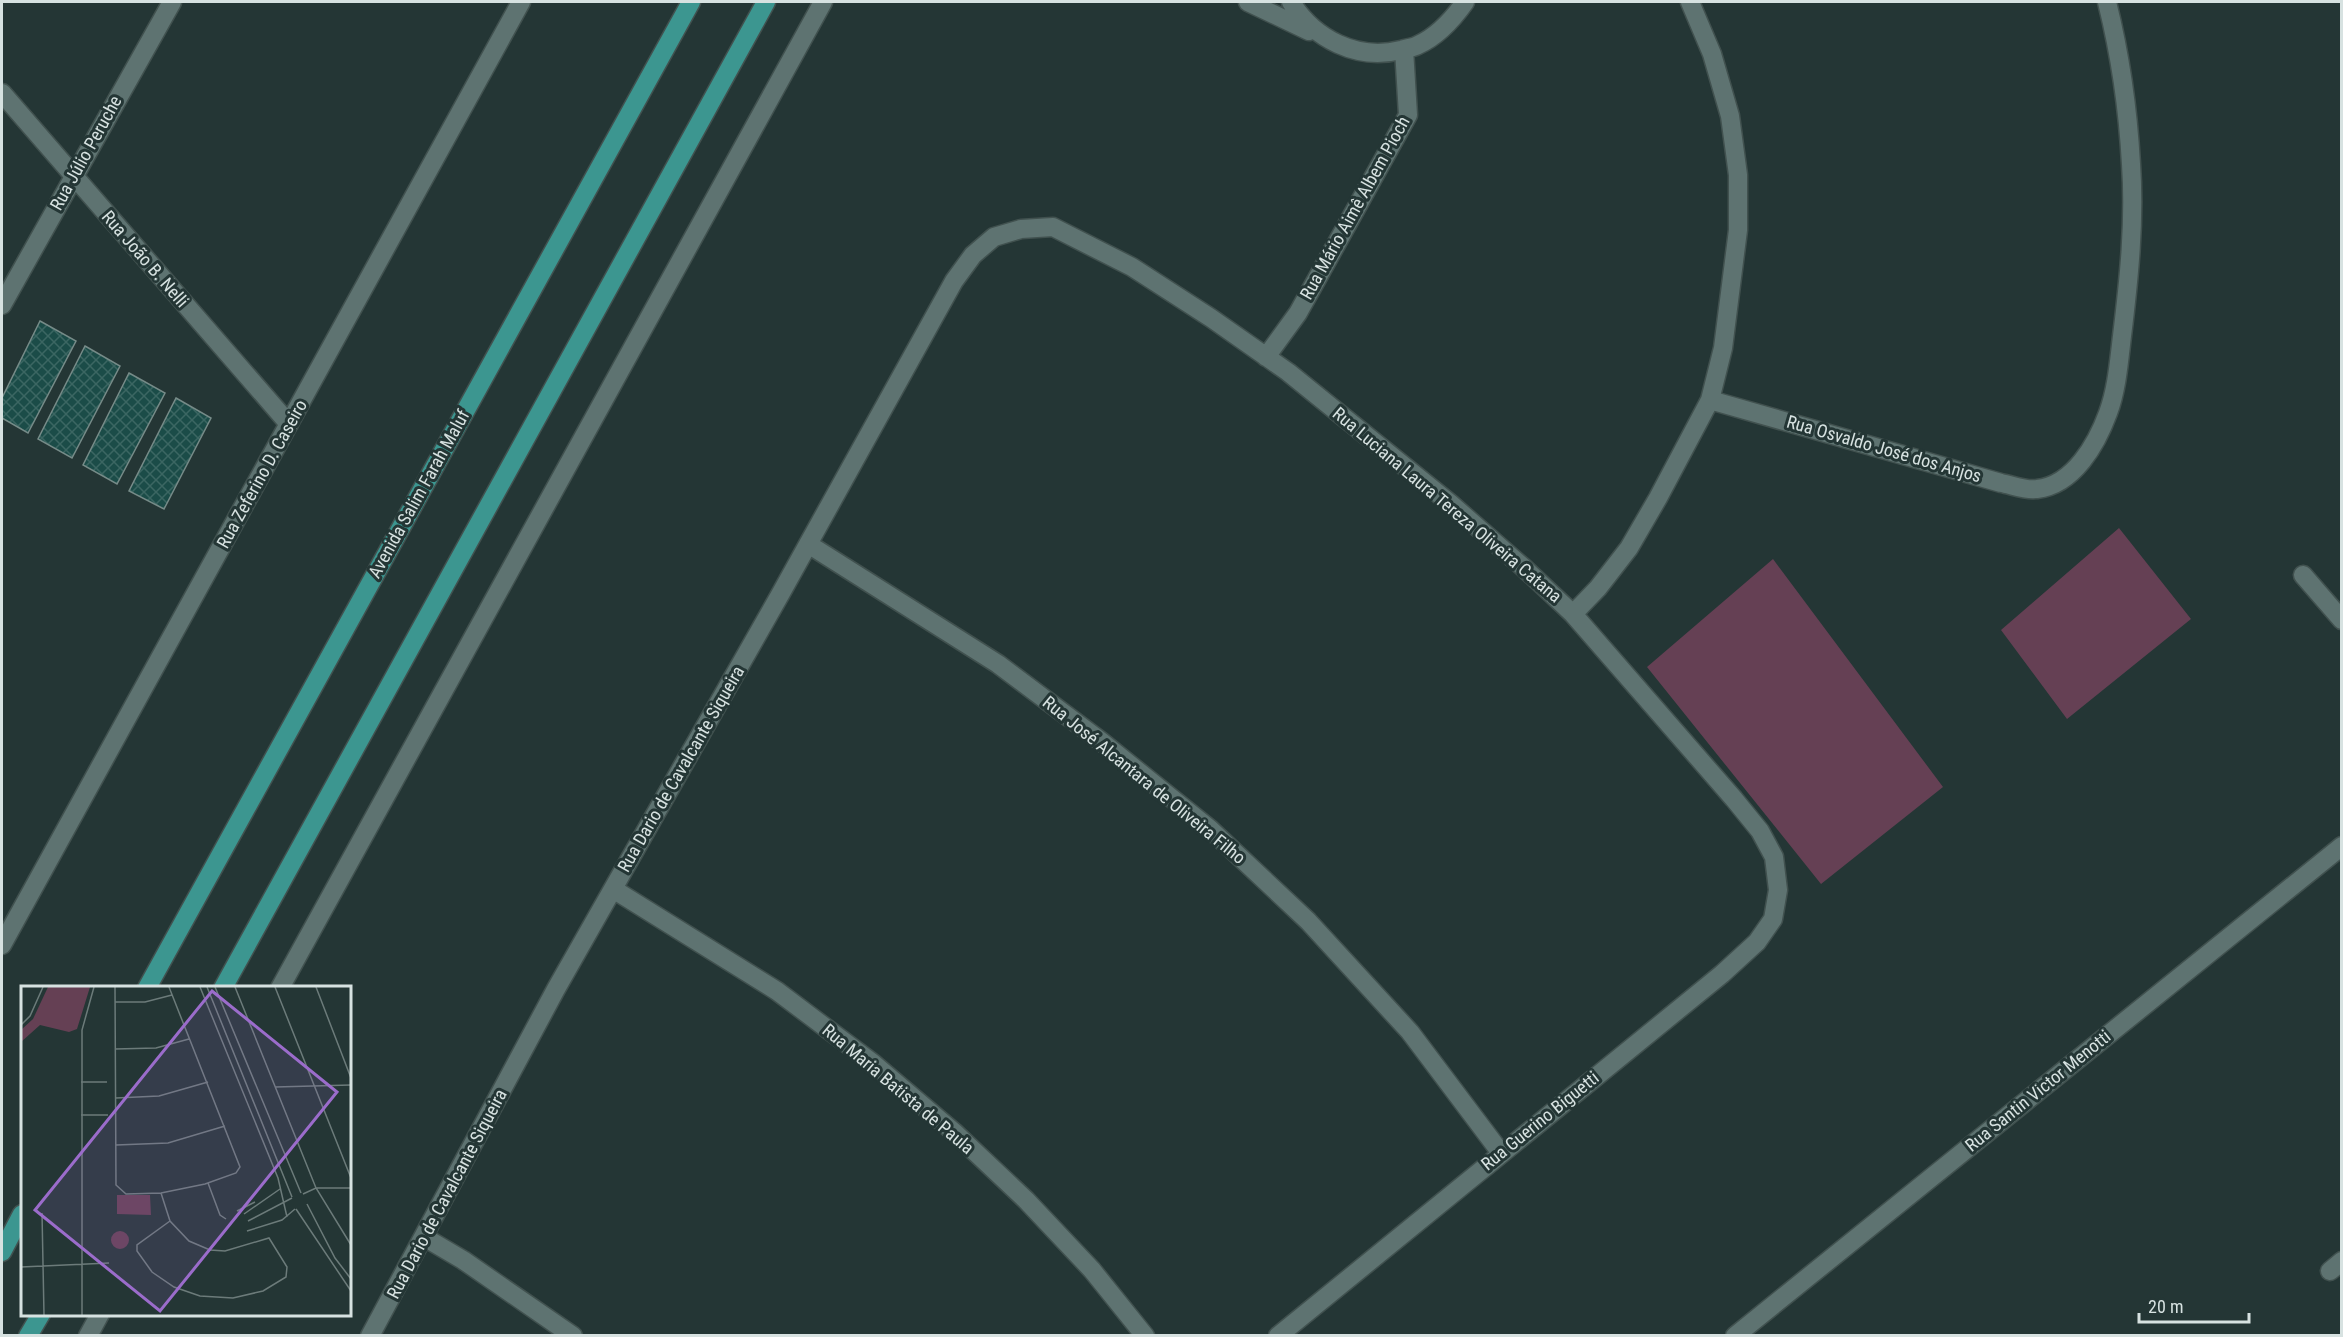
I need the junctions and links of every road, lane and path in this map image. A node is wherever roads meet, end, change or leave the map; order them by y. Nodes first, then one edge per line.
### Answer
1 (172, 2) edge
2 (521, 2) edge
3 (691, 2) edge
4 (766, 2) edge
5 (823, 2) edge
6 (1248, 2) edge
7 (1291, 2) edge
8 (1465, 2) edge
9 (1690, 2) edge
10 (2107, 2) edge
11 (1325, 38) junction
12 (1404, 49) junction
13 (2, 93) edge
14 (73, 176) junction
15 (1021, 229) joint
16 (2, 305) edge
17 (1266, 357) junction
18 (1710, 400) junction
19 (289, 424) junction
20 (808, 544) junction
21 (2302, 575) dead end
22 (1574, 614) junction
23 (2342, 620) edge
24 (2342, 846) edge
25 (613, 889) junction
26 (1778, 890) joint
27 (2, 945) edge
28 (148, 986) edge
29 (224, 986) edge
30 (281, 986) edge
31 (1501, 1153) junction
32 (21, 1216) edge
33 (424, 1237) junction
34 (2, 1252) edge
35 (39, 1316) edge
36 (99, 1316) edge
37 (28, 1335) edge
38 (88, 1335) edge
39 (370, 1335) edge
40 (573, 1335) edge
41 (1145, 1335) edge
42 (1278, 1335) edge
43 (1735, 1335) edge

1 - 14 street, Rua Júlio Peruche
2 - 19 street, Rua Zeferino D. Caseiro
3 - 28 main road, Avenida Salim Farah Maluf
4 - 29 main road
5 - 30 street
6 - 11 street
7 - 11 street
8 - 12 street
9 - 18 street
10 - 18 street, Rua Osvaldo José dos Anjos
11 - 12 street
12 - 17 street, Rua Mário Aimê Albem Pioch
13 - 14 street, Rua João B. Nelli
14 - 16 street, Rua Júlio Peruche
14 - 19 street, Rua João B. Nelli
15 - 17 street, Rua Luciana Laura Tereza Oliveira Catana
15 - 20 street, Rua Dario de Cavalcante Siqueira
17 - 22 street, Rua Luciana Laura Tereza Oliveira Catana
18 - 22 street
19 - 27 street, Rua Zeferino D. Caseiro
20 - 25 street, Rua Dario de Cavalcante Siqueira
20 - 31 street, Rua José Alcantara de Oliveira Filho
21 - 23 street
22 - 26 street, Rua Luciana Laura Tereza Oliveira Catana
24 - 43 street, Rua Santin Victor Menotti
25 - 33 street, Rua Dario de Cavalcante Siqueira
25 - 41 street, Rua Maria Batista de Paula
26 - 31 street, Rua Guerino Biguetti
31 - 42 street, Rua Guerino Biguetti
32 - 34 main road
33 - 39 street, Rua Dario de Cavalcante Siqueira
33 - 40 street
35 - 37 main road
36 - 38 street

